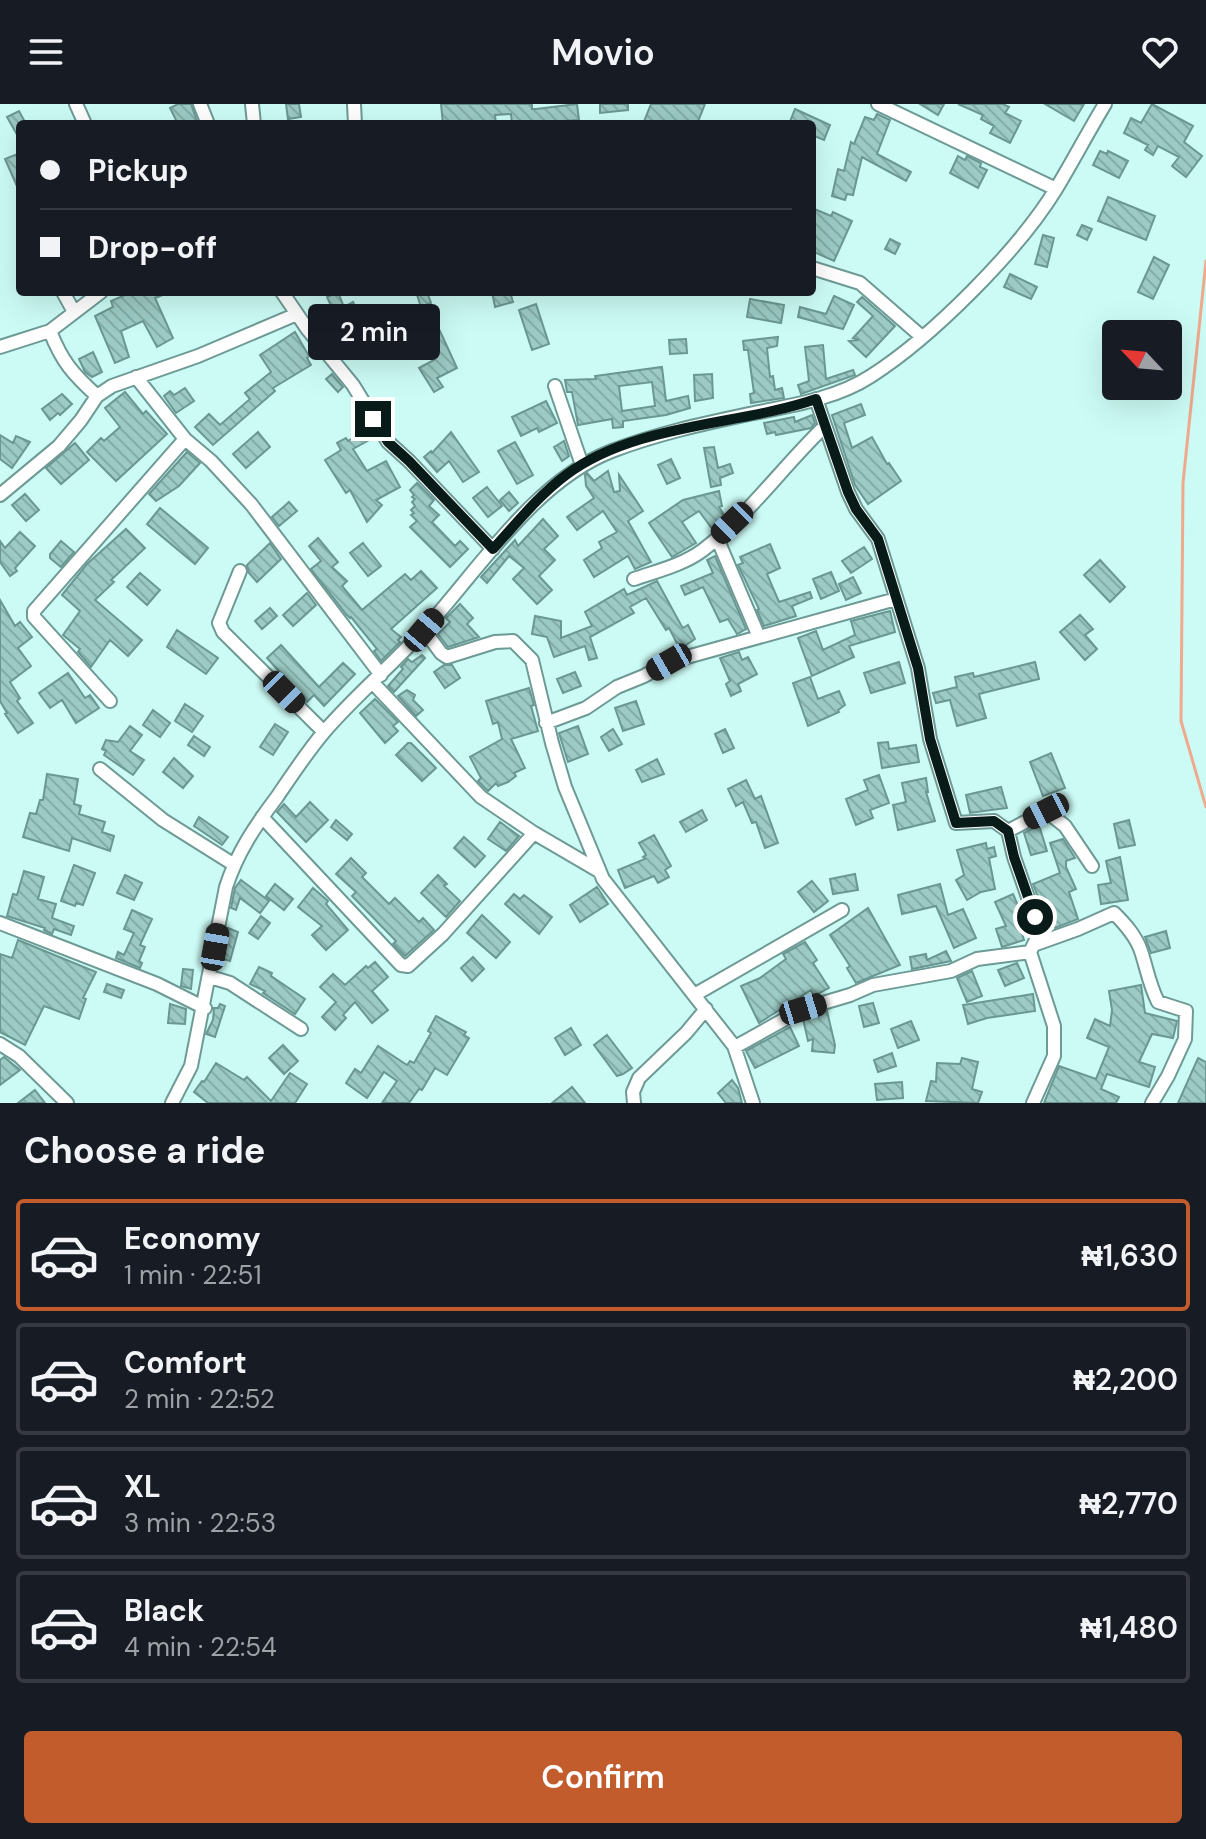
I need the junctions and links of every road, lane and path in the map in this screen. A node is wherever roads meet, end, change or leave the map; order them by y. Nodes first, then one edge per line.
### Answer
1 (878, 104) edge
2 (1105, 104) edge
3 (1056, 189) junction
4 (816, 269) edge
5 (65, 296) edge
6 (96, 296) edge
7 (285, 296) edge
8 (74, 312) junction
9 (297, 314) junction
10 (50, 331) junction
11 (922, 337) junction
12 (0, 347) edge
13 (136, 377) junction
14 (555, 386) dead end
15 (97, 396) junction
16 (816, 399) junction
17 (825, 426) junction
18 (185, 439) junction
19 (582, 465) junction
20 (0, 495) edge
21 (717, 538) junction
22 (493, 549) junction
23 (240, 571) dead end
24 (634, 579) dead end
25 (896, 599) junction
26 (424, 630) junction
27 (759, 637) junction
28 (377, 679) junction
29 (110, 701) dead end
30 (546, 723) junction
31 (324, 732) junction
32 (100, 769) dead end
33 (262, 817) junction
34 (1008, 831) junction
35 (534, 833) junction
36 (233, 864) junction
37 (1092, 866) dead end
38 (599, 871) junction
39 (842, 910) dead end
40 (0, 923) edge
41 (1033, 948) junction
42 (210, 977) junction
43 (696, 994) junction
44 (205, 1008) junction
45 (706, 1009) junction
46 (301, 1029) dead end
47 (0, 1044) edge
48 (735, 1047) junction
49 (67, 1103) edge
50 (172, 1103) edge
51 (634, 1103) edge
52 (753, 1103) edge
53 (1033, 1103) edge
54 (1152, 1103) edge

1 - 3 street
2 - 3 street
3 - 11 street
4 - 11 street
5 - 8 street
6 - 8 street
7 - 9 street
8 - 10 street
9 - 13 street
9 - 22 street
10 - 12 street
10 - 15 street
11 - 16 street
13 - 15 street
13 - 18 street
14 - 19 street
15 - 20 street
16 - 17 street
16 - 19 street
17 - 21 street
17 - 25 street
18 - 28 street
18 - 29 street
19 - 22 street
21 - 24 street
21 - 27 street
22 - 26 street
23 - 31 street
25 - 27 street
25 - 34 street
26 - 28 street
26 - 30 street
27 - 30 street
28 - 31 street
28 - 35 street
30 - 38 street
31 - 33 street
32 - 36 street
33 - 35 street
33 - 36 street
34 - 37 street
34 - 41 street
35 - 38 street
36 - 42 street
38 - 43 street
39 - 43 street
40 - 44 street
41 - 48 street
41 - 53 street
41 - 54 street
42 - 44 street
42 - 46 street
43 - 45 street
44 - 50 street
45 - 48 street
45 - 51 street
47 - 49 street
48 - 52 street

